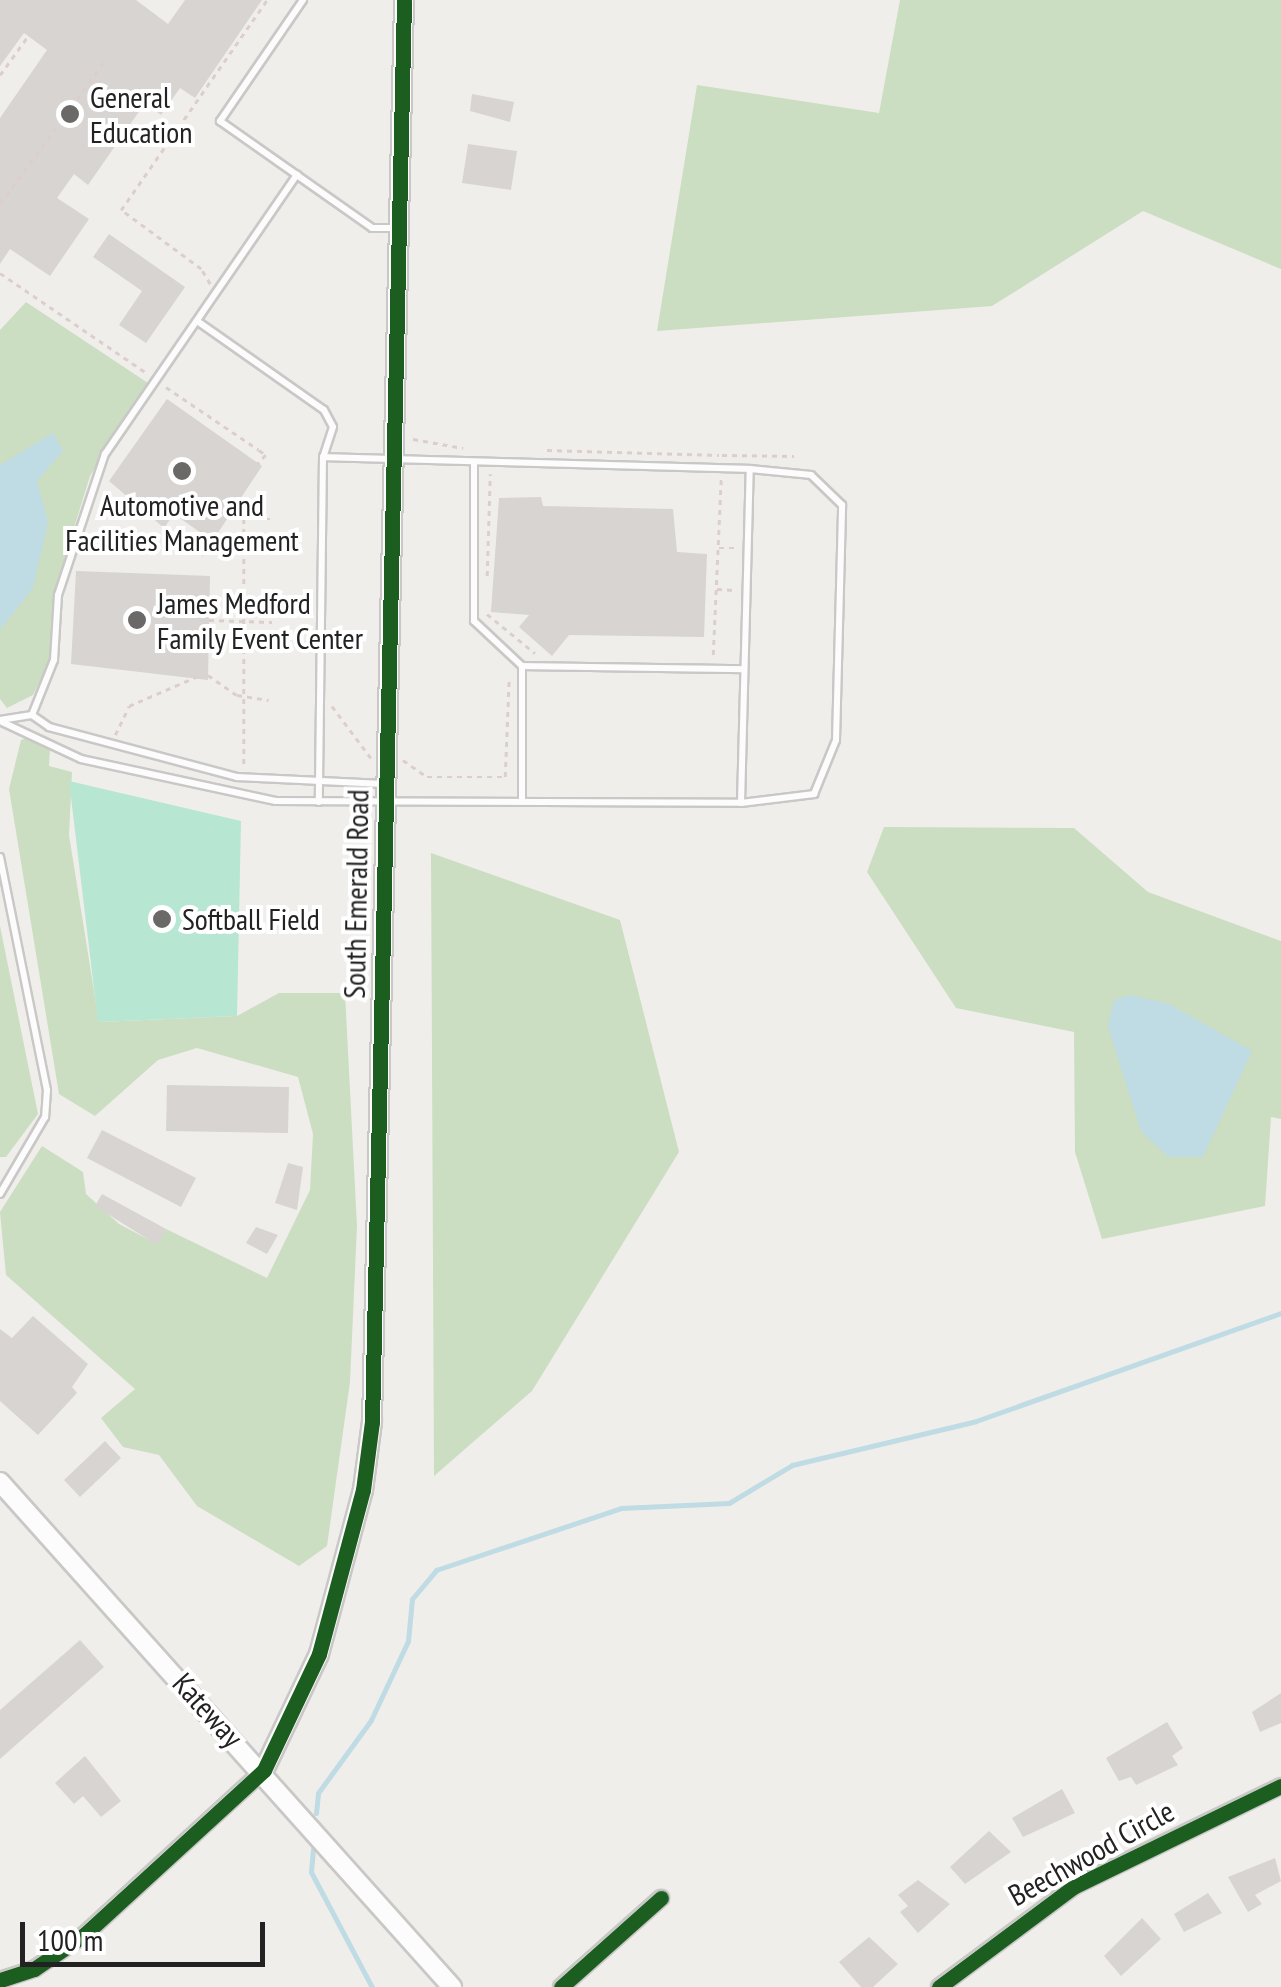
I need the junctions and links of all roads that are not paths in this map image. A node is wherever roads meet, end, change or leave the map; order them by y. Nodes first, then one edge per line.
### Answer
1 (303, 0) edge
2 (404, 0) edge
3 (296, 175) junction
4 (398, 228) junction
5 (200, 323) junction
6 (323, 457) junction
7 (394, 459) junction
8 (474, 462) junction
9 (750, 469) junction
10 (522, 666) junction
11 (744, 669) junction
12 (32, 715) junction
13 (0, 721) edge
14 (321, 784) junction
15 (386, 784) junction
16 (319, 802) junction
17 (522, 802) junction
18 (741, 803) junction
19 (386, 804) junction
20 (0, 857) edge
21 (0, 1194) edge
22 (0, 1482) edge
23 (264, 1770) junction
24 (1281, 1786) edge
25 (661, 1898) dead end
26 (0, 1980) edge
27 (452, 1987) edge
28 (561, 1987) edge
29 (939, 1987) edge

1 - 3 lane
2 - 4 street, South Emerald Road
3 - 4 lane
3 - 5 lane
4 - 7 street, South Emerald Road
5 - 6 lane
5 - 12 lane
6 - 7 lane
6 - 14 lane
7 - 8 lane
7 - 15 street, South Emerald Road
8 - 9 lane
8 - 10 lane
9 - 11 lane
9 - 18 lane
10 - 11 lane
10 - 17 lane
11 - 18 lane
12 - 13 lane
12 - 14 lane
13 - 16 lane
14 - 15 lane
14 - 16 lane
15 - 19 street, South Emerald Road
16 - 19 lane
17 - 18 lane
17 - 19 lane
19 - 23 street, South Emerald Road
20 - 21 lane
22 - 23 street, Kateway
23 - 26 street
23 - 27 street, Kateway
24 - 29 street, Beechwood Circle
25 - 28 street

